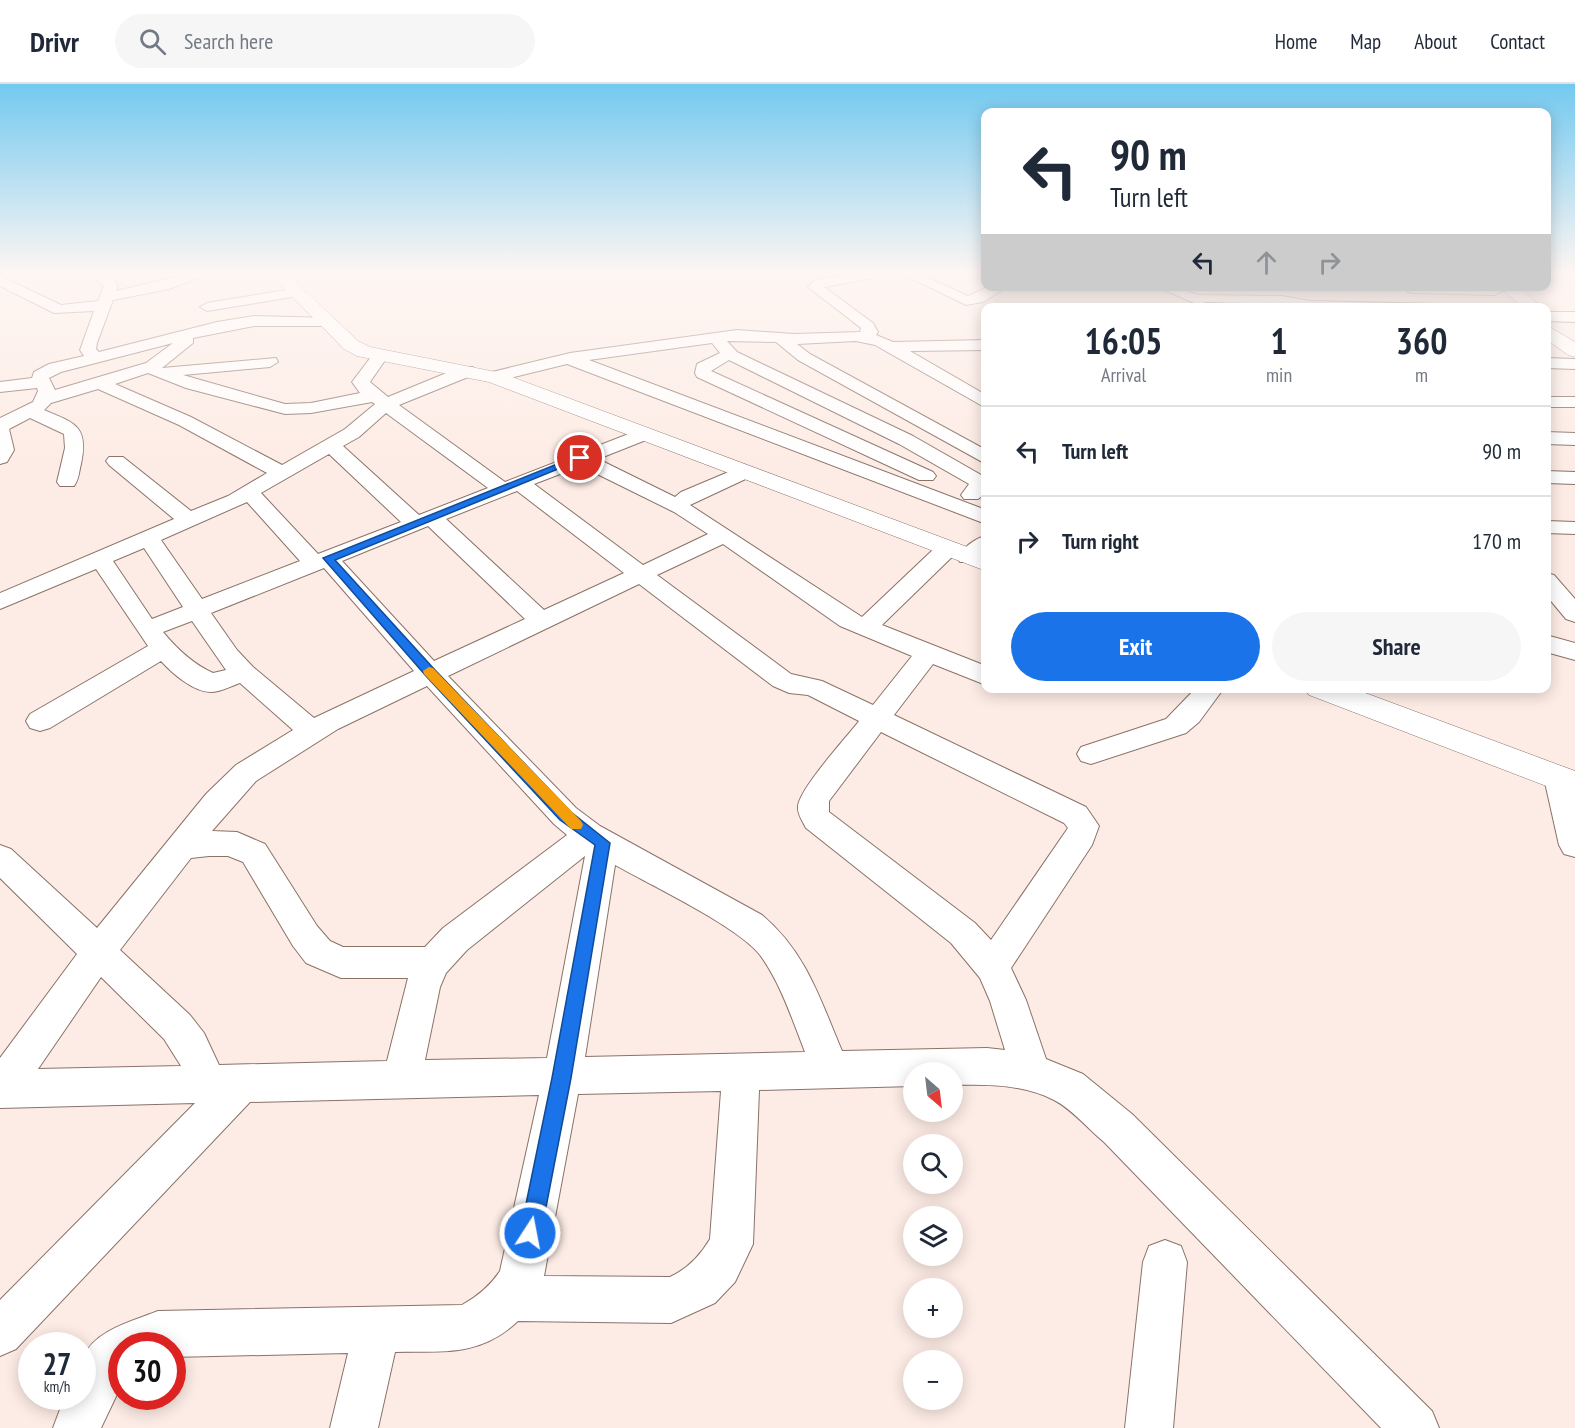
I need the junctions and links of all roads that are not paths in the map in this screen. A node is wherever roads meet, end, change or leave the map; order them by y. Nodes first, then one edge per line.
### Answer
1 (92, 336) edge
2 (156, 337) edge
3 (189, 337) edge
4 (343, 337) edge
5 (730, 337) edge
6 (764, 337) edge
7 (845, 337) edge
8 (867, 337) edge
9 (1562, 337) edge
10 (715, 338) junction
11 (781, 339) junction
12 (981, 345) edge
13 (891, 347) junction
14 (1575, 351) edge
15 (731, 355) junction
16 (380, 356) junction
17 (95, 357) junction
18 (570, 358) junction
19 (270, 362) dead end
20 (1551, 363) edge
21 (1575, 364) edge
22 (156, 370) junction
23 (467, 371) junction
24 (494, 377) junction
25 (99, 382) junction
26 (0, 387) edge
27 (40, 398) junction
28 (380, 400) junction
29 (981, 400) edge
30 (1551, 402) edge
31 (1575, 402) edge
32 (0, 428) edge
33 (644, 434) junction
34 (1551, 438) edge
35 (1575, 439) edge
36 (330, 446) junction
37 (981, 455) edge
38 (0, 458) edge
39 (580, 458) junction
40 (116, 461) dead end
41 (745, 472) junction
42 (282, 473) junction
43 (1551, 477) edge
44 (1575, 478) edge
45 (68, 482) dead end
46 (981, 485) edge
47 (511, 486) junction
48 (249, 492) junction
49 (978, 499) edge
50 (681, 508) junction
51 (981, 516) edge
52 (189, 520) junction
53 (424, 521) junction
54 (1551, 527) edge
55 (1575, 528) edge
56 (724, 535) junction
57 (148, 538) junction
58 (981, 546) edge
59 (967, 557) edge
60 (100, 558) junction
61 (322, 561) junction
62 (640, 573) junction
63 (1551, 583) edge
64 (1575, 585) edge
65 (1551, 586) edge
66 (0, 602) edge
67 (197, 610) junction
68 (1575, 614) edge
69 (540, 620) junction
70 (865, 628) junction
71 (155, 639) junction
72 (1551, 645) edge
73 (1575, 652) edge
74 (927, 654) junction
75 (244, 673) junction
76 (430, 673) junction
77 (981, 674) edge
78 (1207, 693) edge
79 (1333, 693) edge
80 (877, 718) junction
81 (40, 720) dead end
82 (312, 731) junction
83 (1092, 754) dead end
84 (1567, 781) edge
85 (596, 839) junction
86 (1575, 845) edge
87 (180, 847) junction
88 (5, 872) edge
89 (98, 952) junction
90 (433, 963) junction
91 (992, 967) junction
92 (831, 1070) junction
93 (741, 1072) junction
94 (1031, 1072) junction
95 (561, 1078) junction
96 (402, 1080) junction
97 (225, 1085) junction
98 (0, 1089) edge
99 (1165, 1262) dead end
100 (511, 1298) junction
101 (377, 1330) junction
102 (0, 1333) edge
103 (186, 1333) edge
104 (108, 1362) edge
105 (77, 1428) edge
106 (354, 1428) edge
107 (1149, 1428) edge
108 (1415, 1428) edge

1 - 17 street
2 - 17 street
3 - 22 street
4 - 16 street
5 - 10 street
6 - 11 street
7 - 11 street
8 - 13 street
9 - 14 street
10 - 15 street
10 - 18 street
11 - 37 street
12 - 13 street
13 - 29 street
15 - 46 street
15 - 49 street
16 - 23 street
16 - 28 street
17 - 27 street
18 - 24 street
18 - 51 street
19 - 22 street
20 - 21 street
22 - 25 street
22 - 28 street
23 - 24 street
23 - 28 street
24 - 33 street
25 - 27 street
25 - 42 street
26 - 27 street
27 - 32 street
27 - 45 street
28 - 36 street
28 - 47 street
30 - 31 street
32 - 38 street
33 - 39 street
33 - 41 street
34 - 35 street
36 - 42 street
36 - 53 street
39 - 47 street
39 - 50 street
40 - 52 street
41 - 50 street
41 - 59 street
42 - 48 street
43 - 44 street
47 - 53 street
47 - 62 street
48 - 52 street
48 - 61 street
50 - 56 street
52 - 57 street
53 - 61 street
53 - 69 street
54 - 55 street
56 - 62 street
56 - 70 street
57 - 60 street
57 - 67 street
58 - 59 street
59 - 70 street
60 - 66 street
60 - 71 street
61 - 67 street
61 - 76 street
62 - 69 street
62 - 80 street
63 - 64 street
65 - 68 street
67 - 71 street
67 - 75 street
69 - 76 street
70 - 74 street
71 - 75 street
71 - 81 street
72 - 73 street
74 - 77 street
74 - 80 street
75 - 82 street
76 - 82 street
76 - 85 street
78 - 83 street
79 - 84 street
80 - 91 street
80 - 91 street
82 - 87 street
84 - 86 street
85 - 90 street
85 - 92 street
85 - 95 street
87 - 89 street
87 - 90 street
88 - 89 street
89 - 97 street
89 - 98 street
90 - 96 street
91 - 94 street
92 - 93 street
92 - 94 street
93 - 95 street
93 - 100 street
94 - 108 street
95 - 96 street
95 - 100 street
96 - 97 street
97 - 98 street
97 - 102 street
99 - 107 street
100 - 101 street
101 - 103 street
101 - 106 street
104 - 105 street

